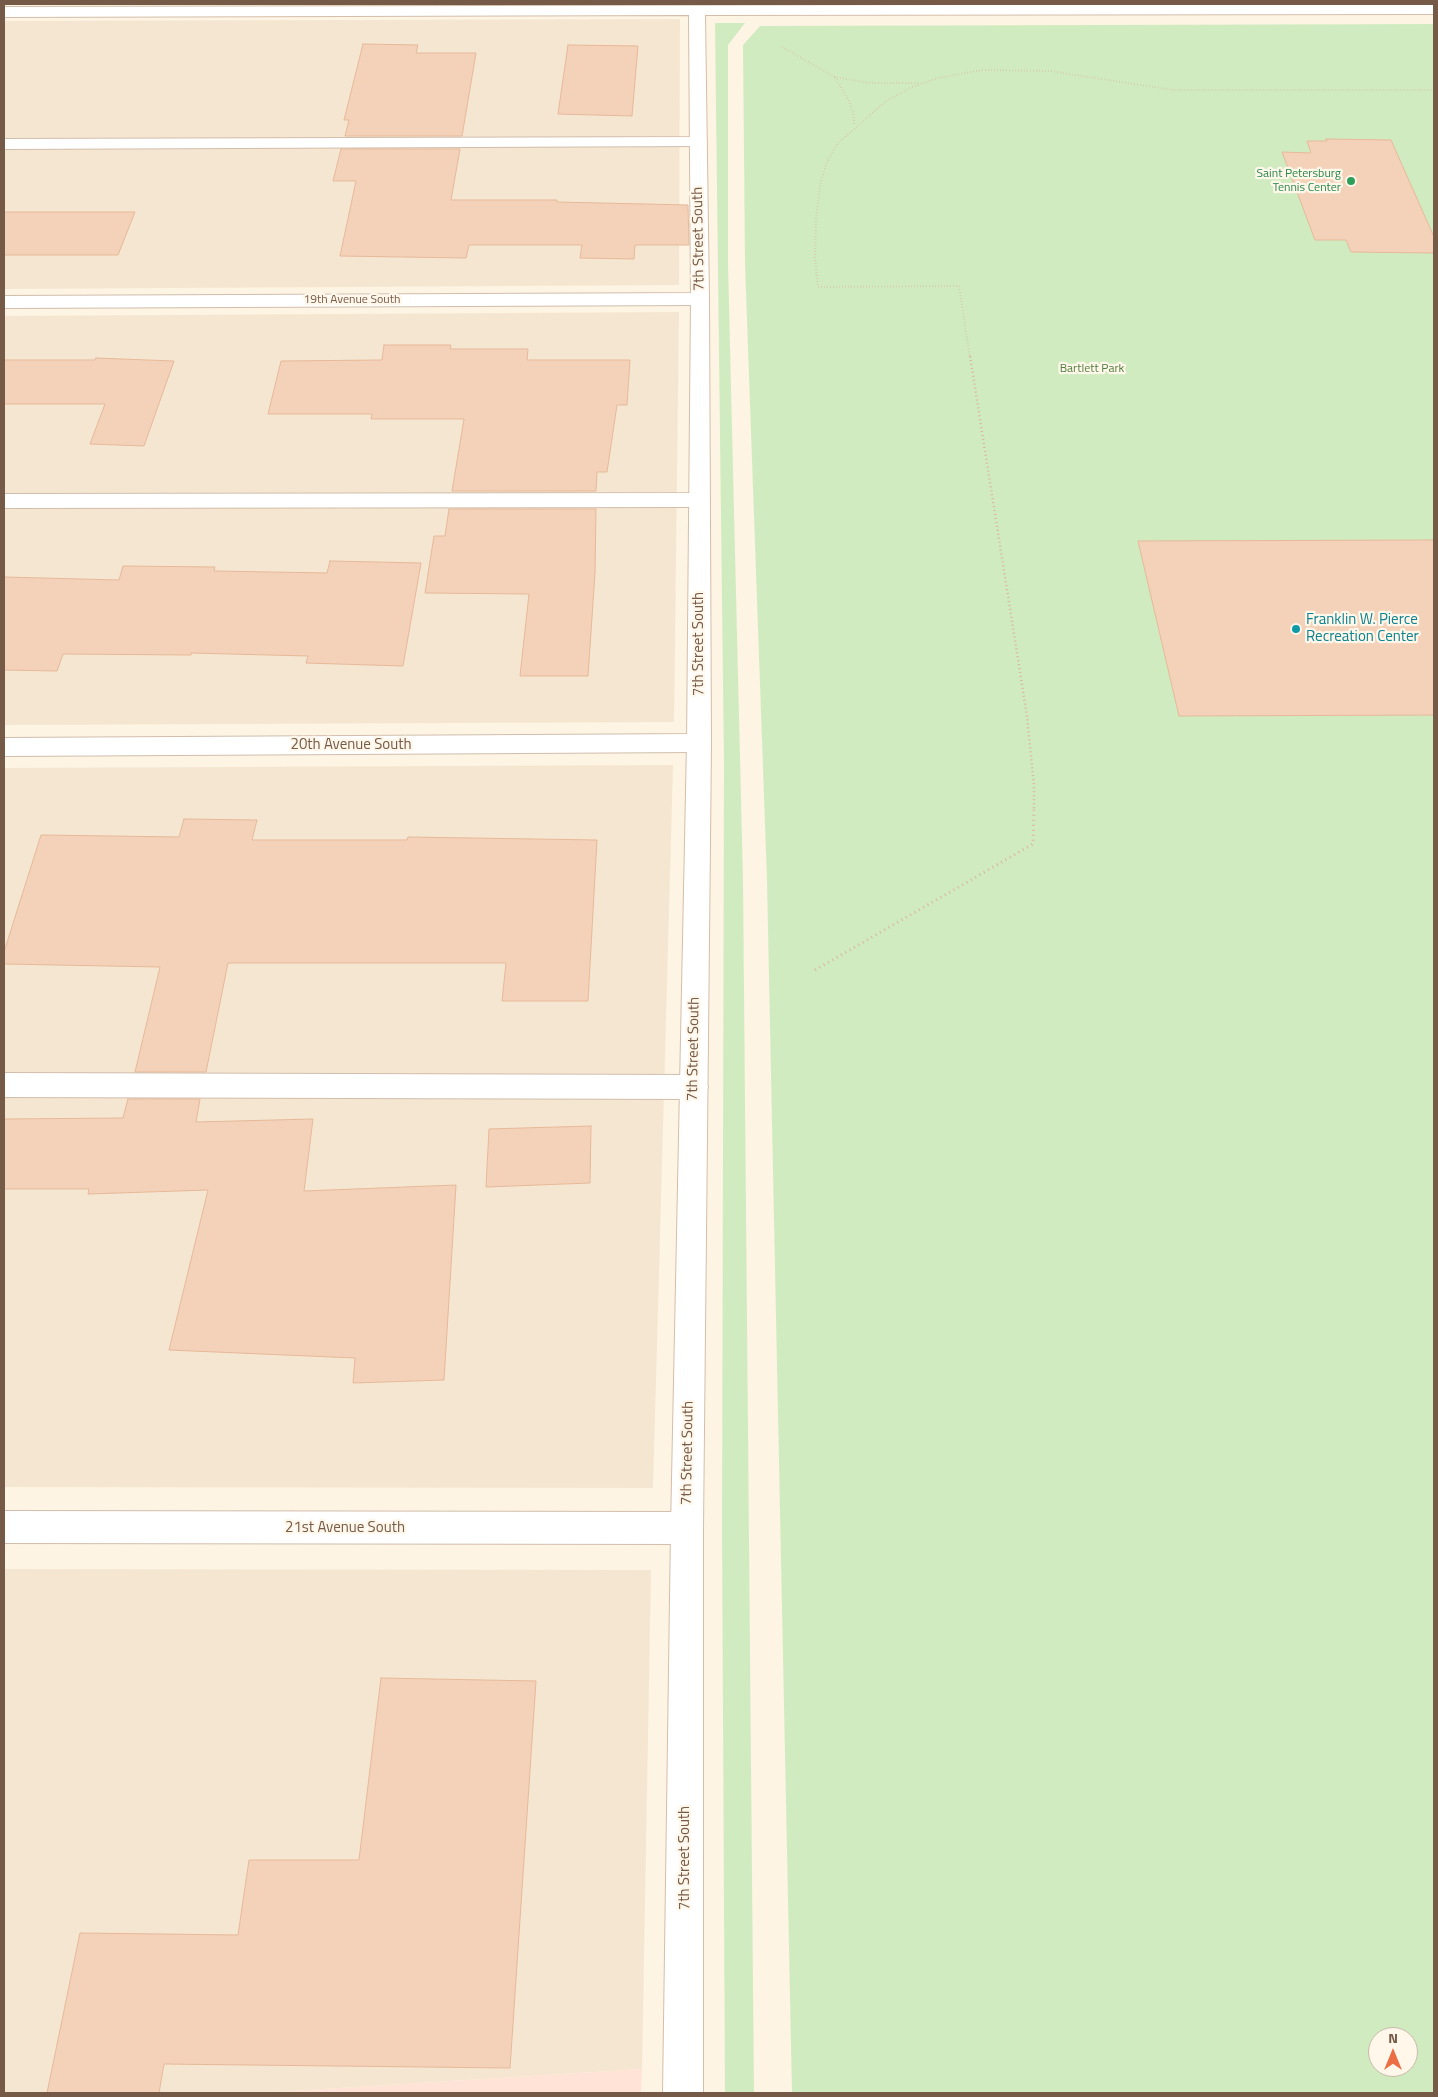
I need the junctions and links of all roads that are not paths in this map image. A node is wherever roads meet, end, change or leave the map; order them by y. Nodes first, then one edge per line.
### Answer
1 (1188, 6) edge
2 (474, 7) edge
3 (697, 7) edge
4 (112, 8) edge
5 (1434, 9) edge
6 (4, 12) edge
7 (698, 142) junction
8 (4, 144) edge
9 (700, 298) junction
10 (4, 302) edge
11 (699, 500) junction
12 (4, 501) edge
13 (699, 743) junction
14 (4, 746) edge
15 (4, 1085) edge
16 (694, 1087) junction
17 (4, 1527) edge
18 (687, 1528) junction
19 (683, 2093) edge

1 - 3 street
1 - 5 street
2 - 3 street
2 - 4 street
3 - 7 street, 7th Street South
4 - 6 street
7 - 8 street
7 - 9 street, 7th Street South
9 - 10 street, 19th Avenue South
9 - 11 street, 7th Street South
11 - 12 street
11 - 13 street, 7th Street South
13 - 14 street, 20th Avenue South
13 - 16 street, 7th Street South
15 - 16 street
16 - 18 street, 7th Street South
17 - 18 street, 21st Avenue South
18 - 19 street, 7th Street South

